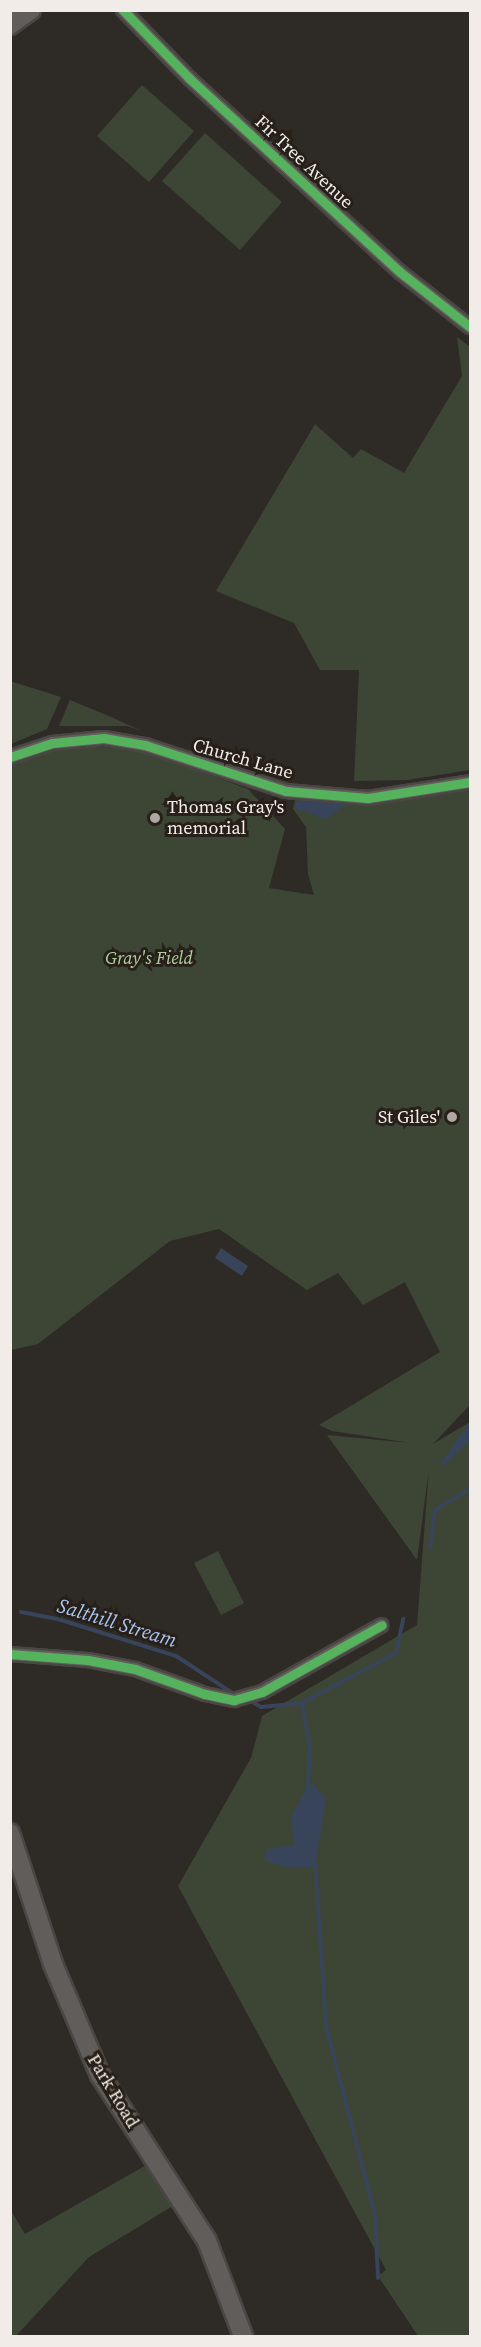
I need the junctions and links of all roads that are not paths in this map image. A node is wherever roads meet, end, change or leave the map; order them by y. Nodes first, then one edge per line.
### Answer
1 (30, 10) edge
2 (123, 10) edge
3 (10, 25) edge
4 (471, 327) edge
5 (10, 757) edge
6 (471, 783) edge
7 (382, 1625) dead end
8 (10, 1654) edge
9 (10, 1833) edge
10 (243, 2337) edge

1 - 3 main road
2 - 4 street, Fir Tree Avenue
5 - 6 street, Church Lane
7 - 8 street
9 - 10 main road, Park Road

